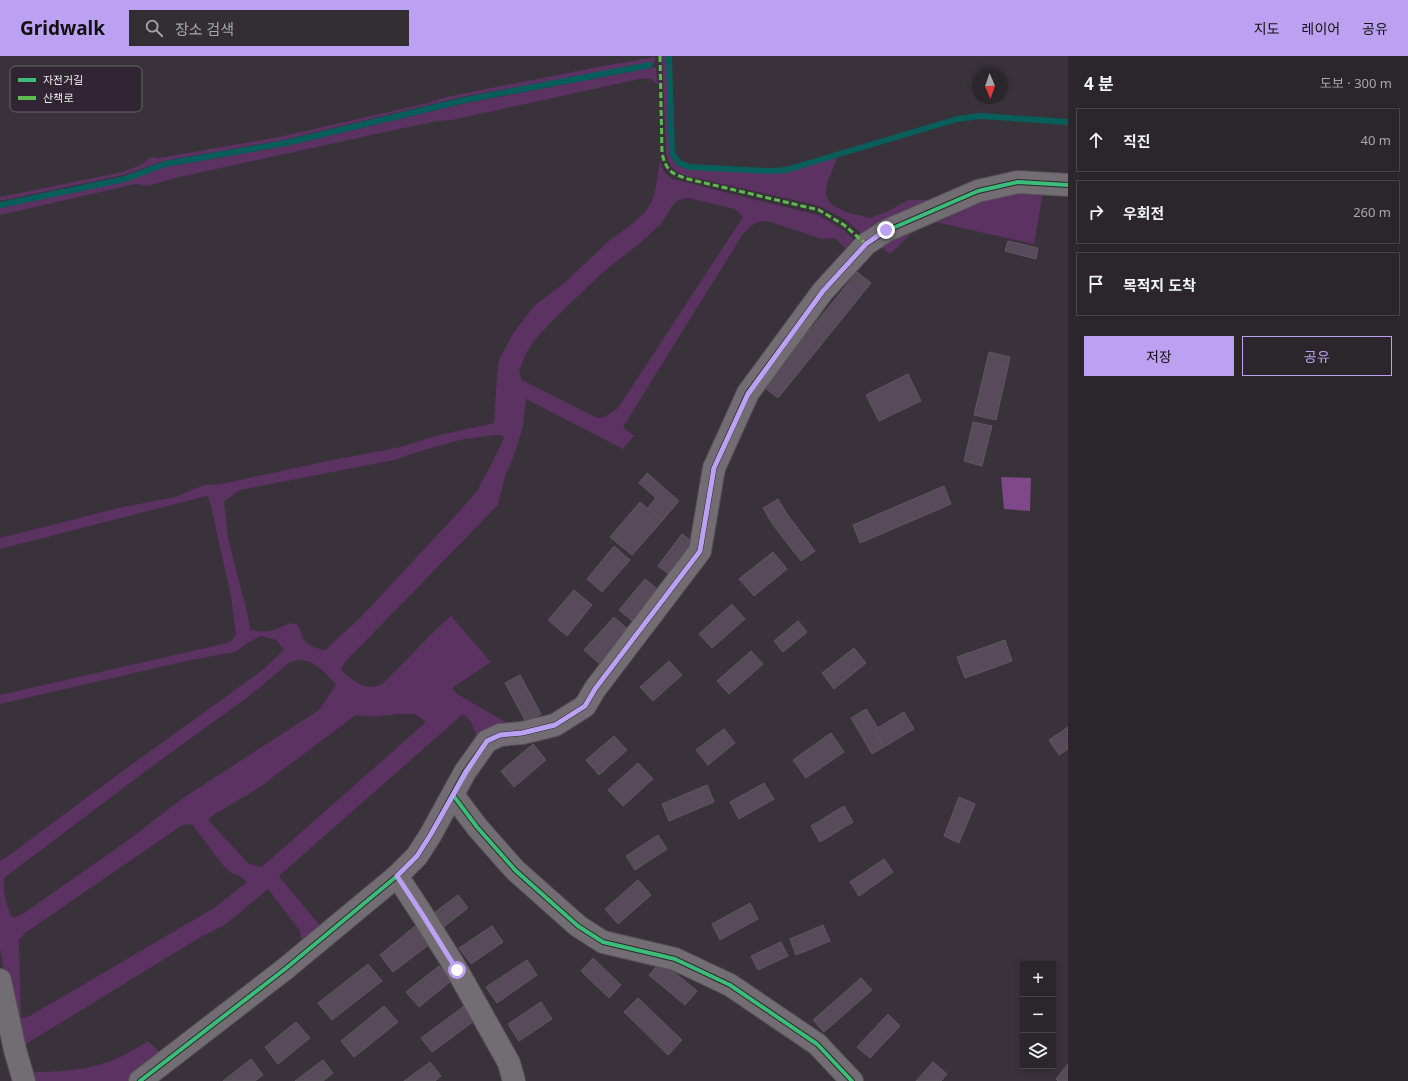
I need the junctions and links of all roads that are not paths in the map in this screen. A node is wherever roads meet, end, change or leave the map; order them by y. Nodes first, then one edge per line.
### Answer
1 (1068, 185) edge
2 (453, 795) junction
3 (397, 876) junction
4 (0, 980) edge
5 (24, 1081) edge
6 (140, 1081) edge
7 (514, 1081) edge
8 (852, 1081) edge

1 - 2 street
2 - 3 street
2 - 8 street
3 - 6 street
3 - 7 street
4 - 5 street

